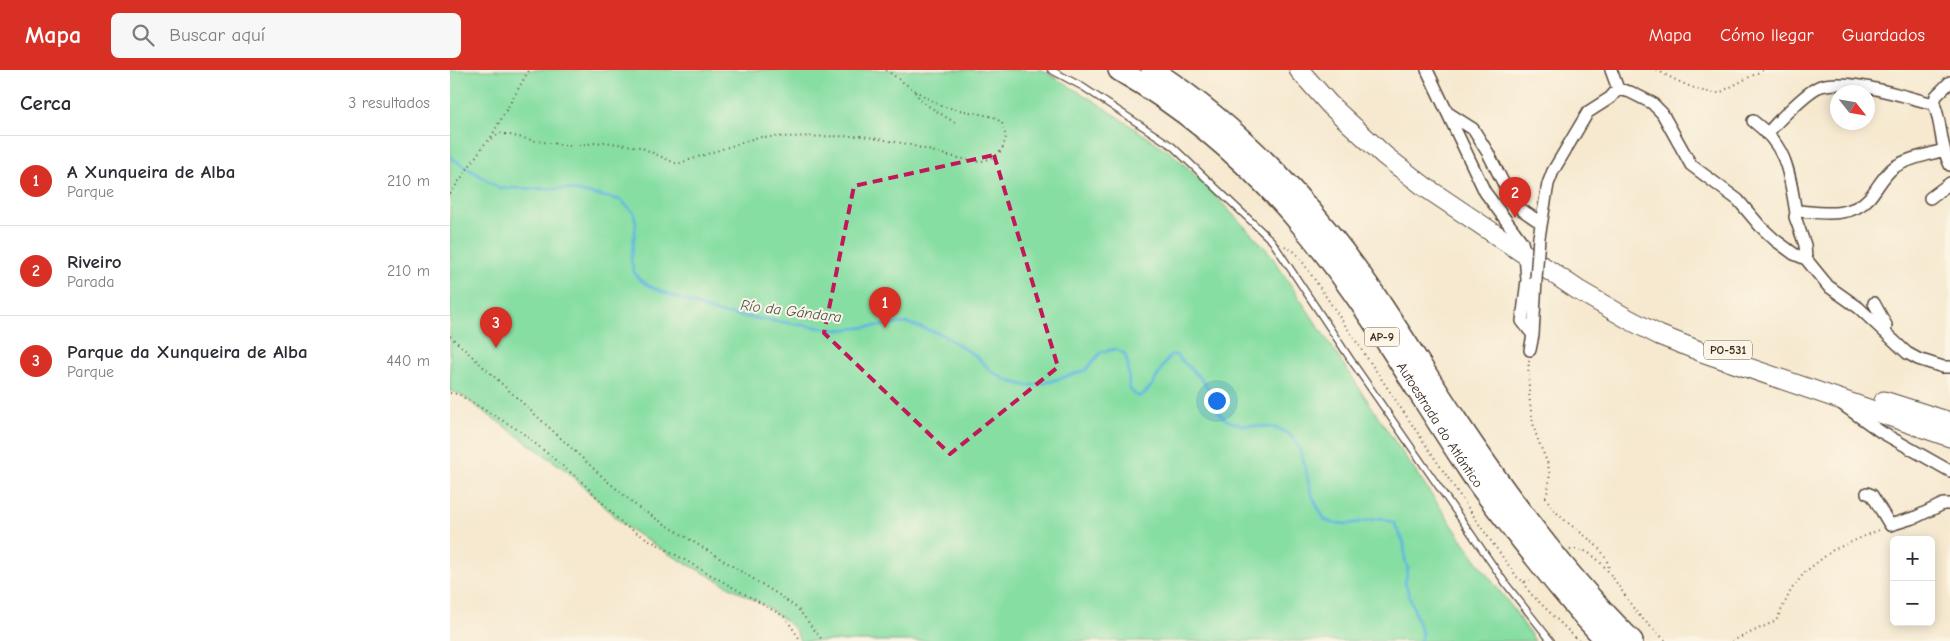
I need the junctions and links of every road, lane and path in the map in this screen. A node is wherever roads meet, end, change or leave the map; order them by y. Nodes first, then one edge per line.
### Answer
1 (529, 70) edge
2 (886, 70) edge
3 (1051, 70) edge
4 (1119, 70) edge
5 (1152, 70) edge
6 (1299, 70) edge
7 (1311, 70) edge
8 (1427, 70) edge
9 (1611, 70) edge
10 (1656, 70) edge
11 (1763, 70) edge
12 (1950, 82) edge
13 (1618, 89) junction
14 (914, 90) junction
15 (1934, 104) junction
16 (1446, 112) junction
17 (1752, 121) dead end
18 (958, 124) dead end
19 (1767, 134) junction
20 (490, 139) junction
21 (1944, 150) junction
22 (1950, 165) edge
23 (1950, 183) edge
24 (450, 194) edge
25 (1930, 198) dead end
26 (1796, 213) junction
27 (1541, 223) junction
28 (1272, 240) junction
29 (1528, 245) junction
30 (1806, 259) junction
31 (1874, 303) dead end
32 (1885, 332) junction
33 (1533, 335) junction
34 (450, 336) edge
35 (1530, 350) joint
36 (1950, 367) edge
37 (450, 393) edge
38 (1835, 397) junction
39 (1950, 422) edge
40 (1944, 434) edge
41 (1950, 471) edge
42 (1867, 493) dead end
43 (1950, 504) edge
44 (1890, 525) junction
45 (1567, 550) dead end
46 (1609, 571) junction
47 (1530, 580) dead end
48 (1524, 582) junction
49 (801, 641) edge
50 (823, 641) edge
51 (1552, 641) edge
52 (1579, 641) edge
53 (1608, 641) edge
54 (1632, 641) edge
55 (1666, 641) edge
56 (1732, 641) edge

1 - 20 path
2 - 14 path
3 - 28 lane
4 - 53 highway, Autoestrada do Atlántico / AP-9
5 - 54 highway, Autoestrada do Atlántico / AP-9
6 - 29 main road, PO-531
7 - 29 main road, PO-531
8 - 16 street
9 - 13 street
10 - 11 path
12 - 15 street
13 - 27 street
13 - 30 street
14 - 18 path
14 - 20 path
15 - 19 street
15 - 21 street
16 - 27 street
16 - 29 street
17 - 19 street
19 - 26 street
20 - 24 path
21 - 22 street
21 - 26 street
23 - 25 street
26 - 30 street
27 - 29 street
28 - 48 path
28 - 51 lane
29 - 33 street, bridge
29 - 33 street
29 - 38 main road, PO-531
29 - 39 main road, PO-531
30 - 32 street
31 - 32 street
32 - 36 street
33 - 35 street
34 - 50 path
35 - 46 path
37 - 49 path
38 - 40 main road, PO-531
38 - 41 street
42 - 44 street
43 - 44 street
44 - 56 path
45 - 46 path
46 - 55 path
47 - 48 path
48 - 52 path

